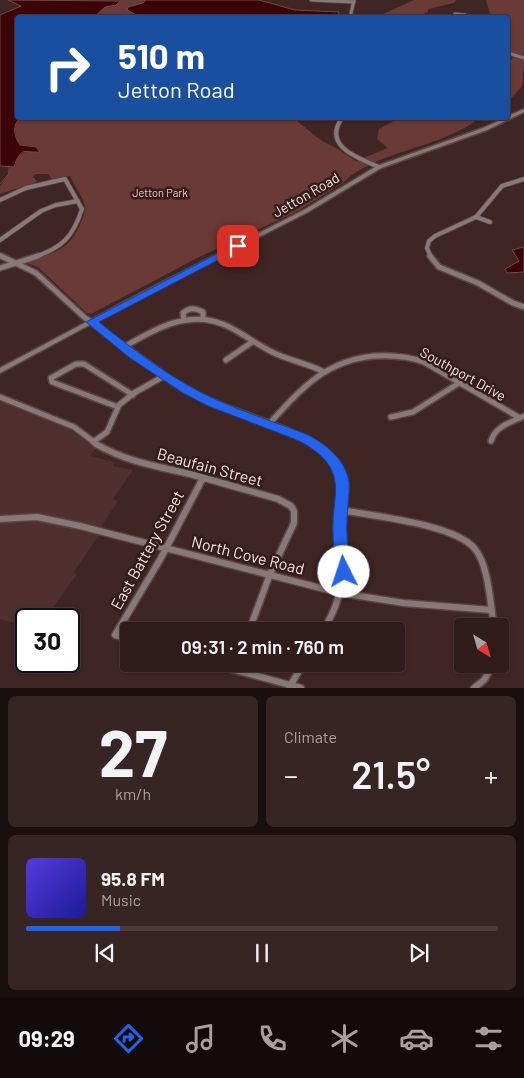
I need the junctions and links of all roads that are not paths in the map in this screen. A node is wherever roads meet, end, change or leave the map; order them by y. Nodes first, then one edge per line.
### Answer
1 (311, 0) edge
2 (354, 1) edge
3 (351, 15) edge
4 (510, 54) edge
5 (524, 58) edge
6 (524, 110) edge
7 (510, 116) edge
8 (340, 120) edge
9 (502, 120) edge
10 (379, 167) junction
11 (524, 179) edge
12 (1, 199) edge
13 (78, 201) junction
14 (476, 217) junction
15 (490, 222) dead end
16 (0, 240) edge
17 (0, 255) edge
18 (12, 263) junction
19 (0, 268) edge
20 (524, 307) edge
21 (184, 319) junction
22 (203, 319) junction
23 (91, 322) junction
24 (252, 342) junction
25 (124, 348) junction
26 (226, 360) dead end
27 (0, 371) edge
28 (322, 371) junction
29 (164, 376) junction
30 (459, 383) junction
31 (133, 395) junction
32 (0, 397) edge
33 (118, 407) junction
34 (390, 417) dead end
35 (522, 417) edge
36 (269, 424) junction
37 (491, 441) dead end
38 (93, 442) junction
39 (203, 478) junction
40 (341, 510) junction
41 (0, 519) edge
42 (166, 548) junction
43 (270, 574) junction
44 (340, 593) junction
45 (491, 610) junction
46 (492, 618) edge
47 (123, 622) edge
48 (252, 622) edge
49 (328, 622) edge
50 (120, 626) edge
51 (120, 636) edge
52 (250, 672) edge
53 (298, 672) edge
54 (488, 673) edge
55 (290, 686) edge
56 (301, 688) edge
57 (474, 688) edge

1 - 2 street
2 - 3 street
4 - 5 street
6 - 7 street, Jetton Road
8 - 10 street
9 - 10 street, Jetton Road
10 - 23 street, Jetton Road
11 - 14 street
12 - 13 street
13 - 16 street
13 - 18 street
14 - 15 street
14 - 20 street
17 - 18 street
18 - 19 street
18 - 23 street
21 - 22 street
21 - 22 street
21 - 25 street
22 - 24 street
23 - 25 street
23 - 27 street, Jetton Road
24 - 26 street
24 - 28 street
25 - 29 street
28 - 30 street, Southport Drive
28 - 36 street, Southport Drive
29 - 31 street
29 - 36 street
30 - 34 street
30 - 35 street, Southport Drive
31 - 33 street
31 - 33 street
32 - 38 street, Beaufain Street
33 - 38 street
35 - 37 street
36 - 40 street
38 - 39 street, Beaufain Street
39 - 42 street, East Battery Street
39 - 43 street, Beaufain Street
40 - 44 street
40 - 45 street
41 - 42 street, North Cove Road
42 - 43 street, North Cove Road
42 - 47 street, East Battery Street
43 - 44 street, North Cove Road
43 - 48 street, Beaufain Street
44 - 45 street, North Cove Road
44 - 49 street
45 - 46 street
50 - 51 street, East Battery Street
52 - 55 street
53 - 55 street
54 - 57 street
55 - 56 street

